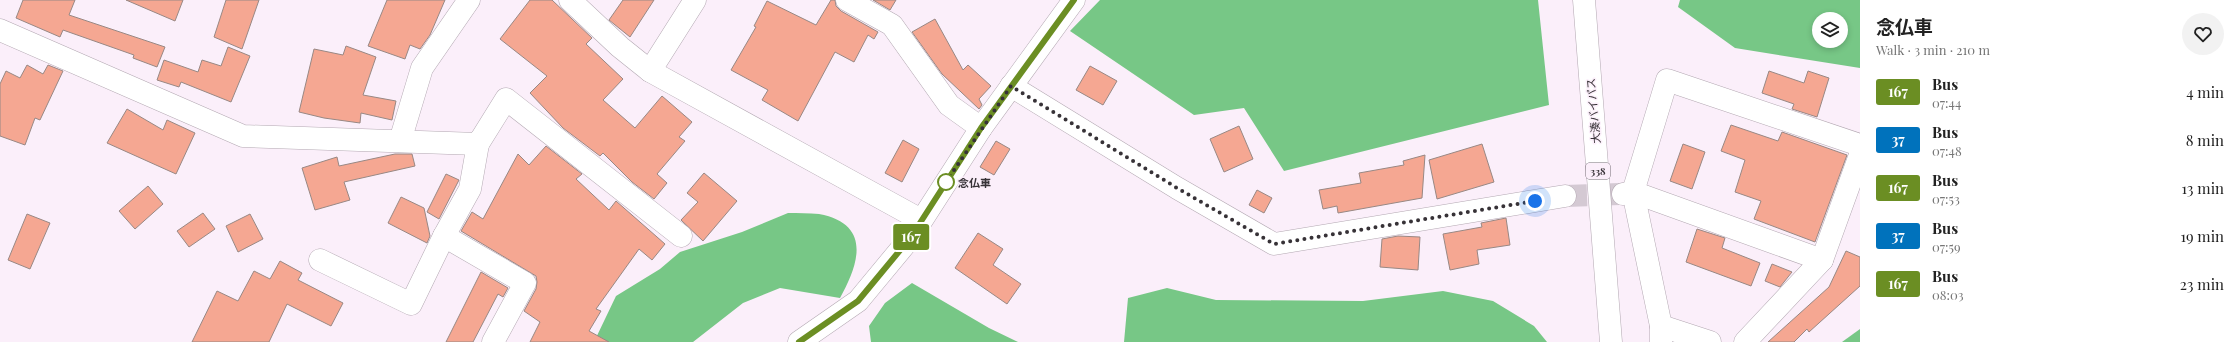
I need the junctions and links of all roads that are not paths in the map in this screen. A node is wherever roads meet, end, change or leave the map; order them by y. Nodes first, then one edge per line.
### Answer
1 (469, 0) edge
2 (570, 0) edge
3 (695, 0) edge
4 (847, 0) edge
5 (1074, 0) edge
6 (1584, 0) edge
7 (0, 30) edge
8 (650, 71) junction
9 (1011, 86) junction
10 (981, 128) junction
11 (400, 141) junction
12 (478, 144) junction
13 (1860, 145) edge
14 (1860, 155) edge
15 (1628, 193) junction
16 (1565, 196) tunnel mouth
17 (922, 220) junction
18 (444, 236) junction
19 (681, 236) dead end
20 (320, 260) dead end
21 (1822, 260) junction
22 (1661, 334) edge
23 (493, 342) edge
24 (799, 342) edge
25 (1611, 342) edge
26 (1710, 342) edge
27 (1746, 342) edge

1 - 11 main road
2 - 8 main road
3 - 8 main road
4 - 10 main road
5 - 9 main road
6 - 25 main road, 大湊バイパス / 338
7 - 11 main road
8 - 17 main road
9 - 10 main road
9 - 16 main road
10 - 17 main road
11 - 12 main road
12 - 18 main road
12 - 19 main road
13 - 15 main road
14 - 21 main road
15 - 21 main road
15 - 22 main road
17 - 24 main road
18 - 20 main road
18 - 23 main road
21 - 27 main road
22 - 26 main road

